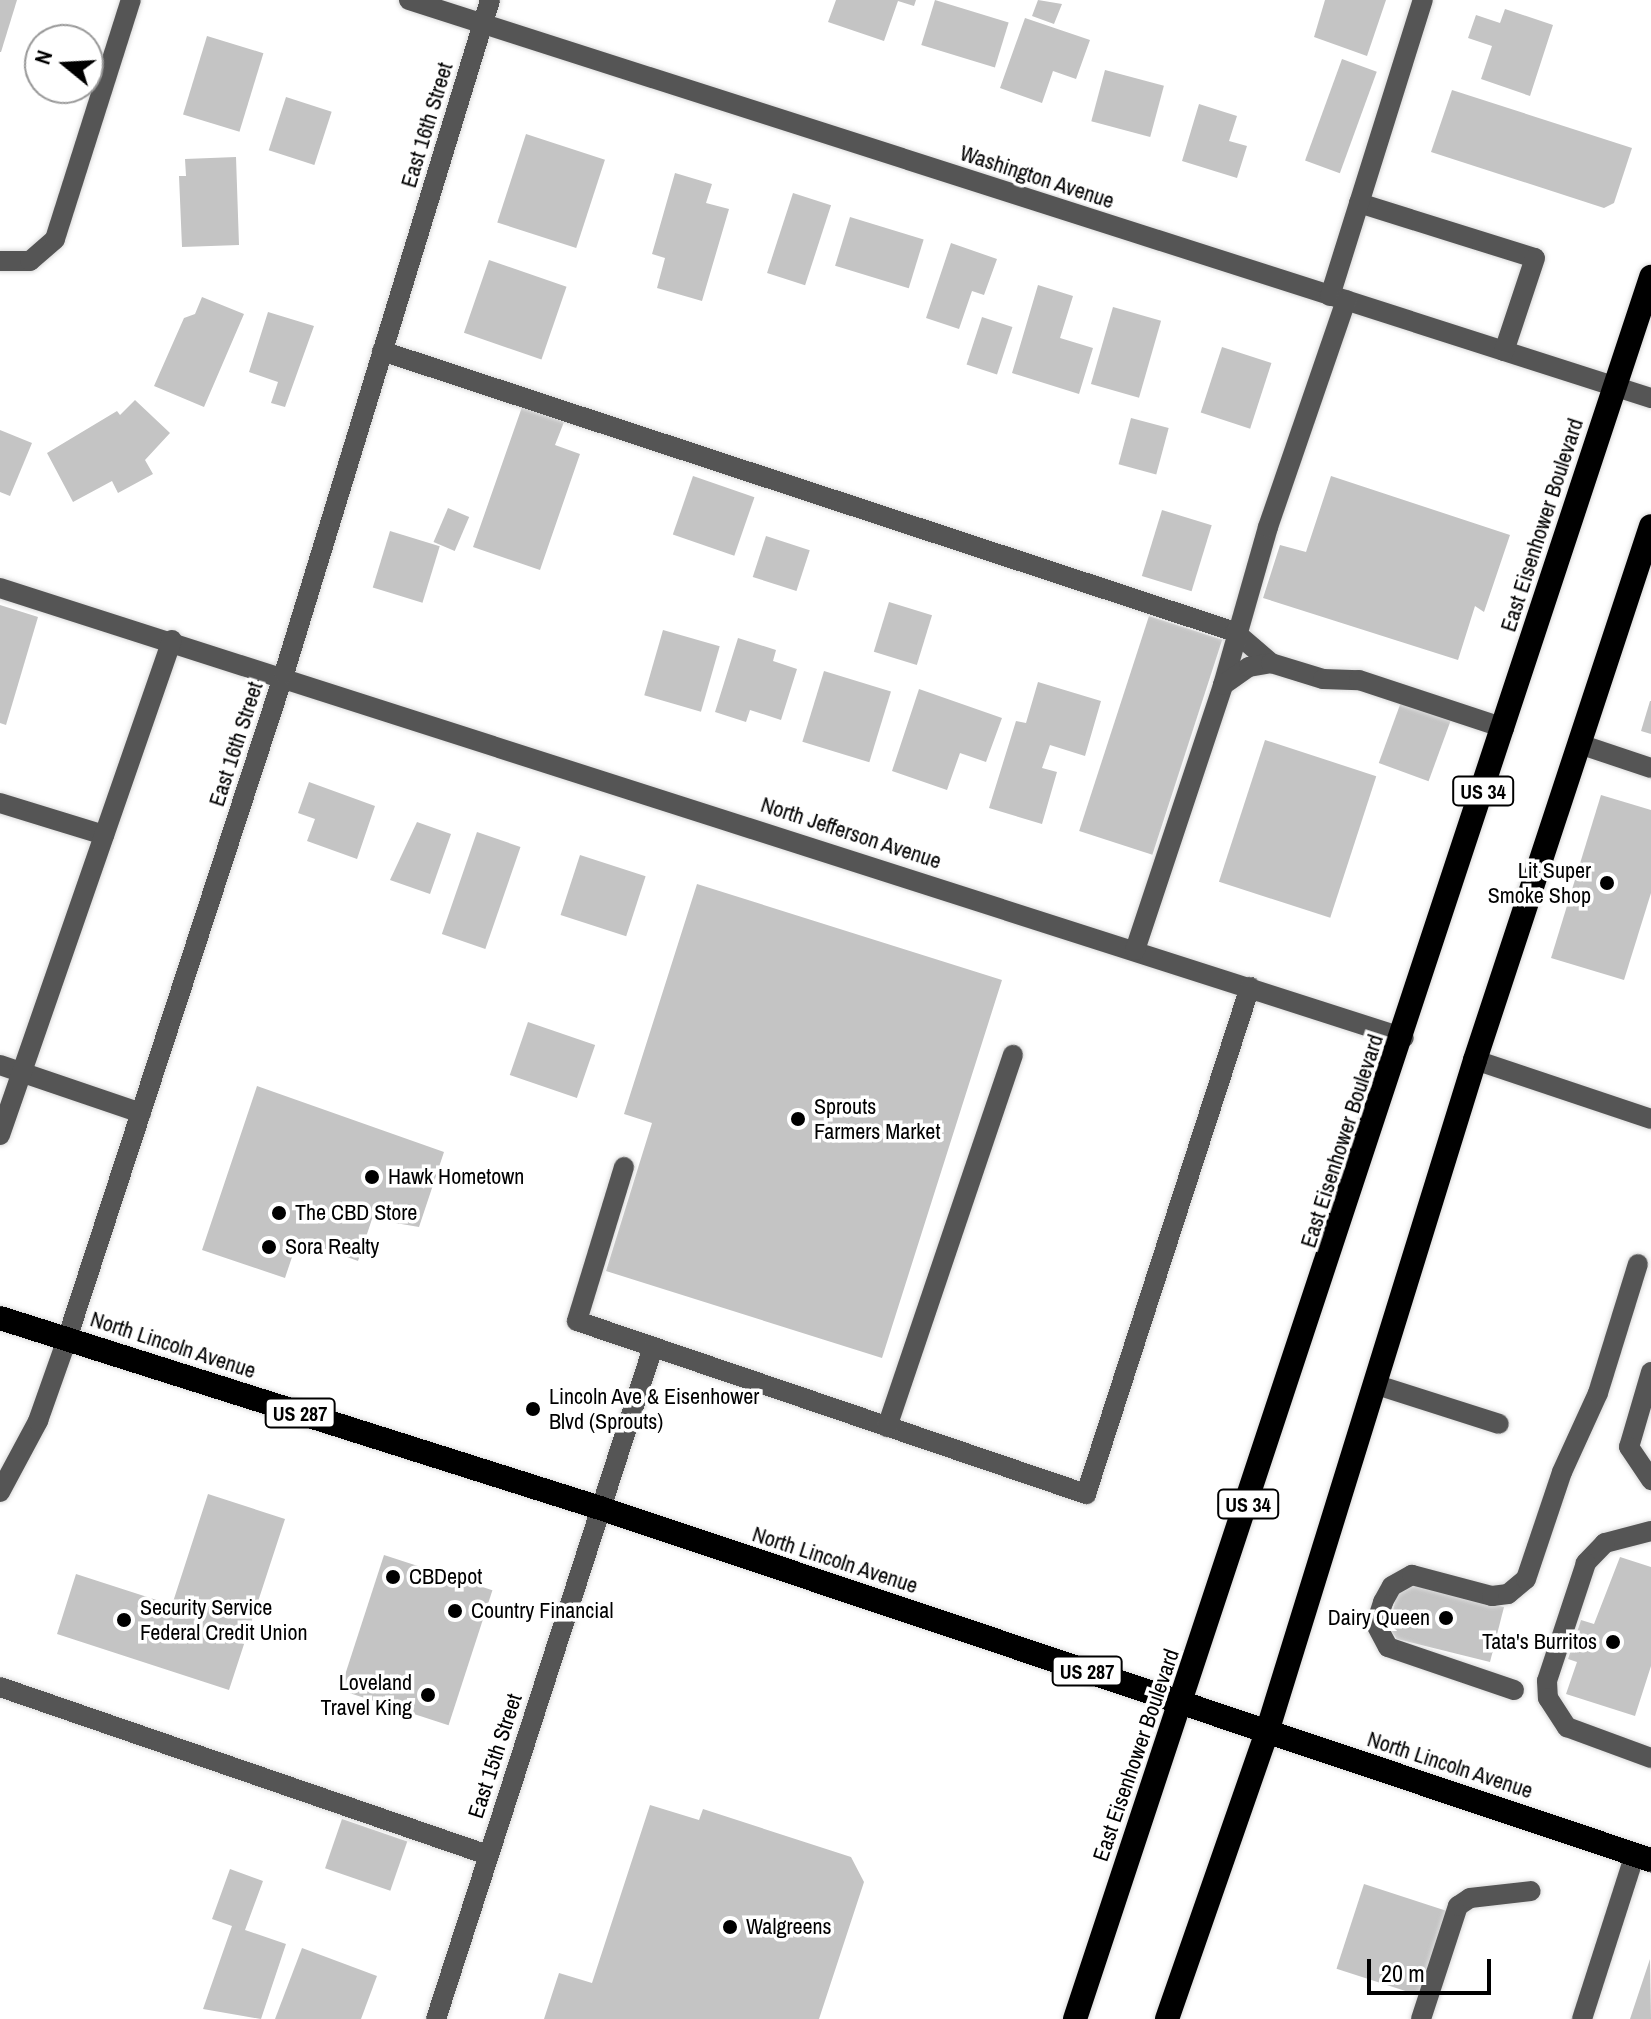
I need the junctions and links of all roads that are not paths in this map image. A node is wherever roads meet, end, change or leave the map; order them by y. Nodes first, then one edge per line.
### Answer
1 (131, 0) edge
2 (409, 0) edge
3 (490, 0) edge
4 (1423, 0) edge
5 (482, 25) junction
6 (1359, 203) junction
7 (0, 261) edge
8 (1651, 277) edge
9 (1338, 298) junction
10 (382, 351) junction
11 (1504, 351) junction
12 (1615, 386) junction
13 (1651, 398) edge
14 (1651, 526) edge
15 (0, 588) edge
16 (1235, 632) junction
17 (172, 640) junction
18 (1271, 663) junction
19 (284, 674) junction
20 (1223, 685) junction
21 (1504, 728) junction
22 (1579, 744) junction
23 (1651, 768) edge
24 (0, 803) edge
25 (104, 835) junction
26 (1135, 950) junction
27 (1250, 987) junction
28 (1404, 1038) junction
29 (1013, 1055) dead end
30 (1475, 1060) junction
31 (0, 1065) edge
32 (22, 1073) junction
33 (141, 1113) junction
34 (1651, 1119) edge
35 (0, 1135) edge
36 (624, 1167) dead end
37 (1638, 1264) dead end
38 (0, 1318) edge
39 (67, 1339) junction
40 (653, 1347) junction
41 (1651, 1372) edge
42 (1374, 1384) junction
43 (1499, 1424) dead end
44 (887, 1427) junction
45 (1651, 1480) edge
46 (0, 1492) edge
47 (600, 1508) junction
48 (1651, 1531) edge
49 (0, 1687) edge
50 (1514, 1690) dead end
51 (1181, 1702) junction
52 (1267, 1732) junction
53 (1651, 1758) edge
54 (488, 1855) junction
55 (1643, 1857) edge
56 (1531, 1891) dead end
57 (436, 2019) edge
58 (1075, 2019) edge
59 (1167, 2019) edge
60 (1421, 2019) edge
61 (1582, 2019) edge

1 - 7 street
2 - 5 street, Washington Avenue
3 - 5 street, East 16th Street
4 - 6 street
5 - 9 street, Washington Avenue
5 - 10 street, East 16th Street
6 - 9 street
6 - 11 street
8 - 12 highway, East Eisenhower Boulevard / US 34
9 - 11 street, Washington Avenue
9 - 16 street
10 - 16 street
10 - 19 street, East 16th Street
11 - 12 street, Washington Avenue
12 - 13 street, Washington Avenue
12 - 21 highway, East Eisenhower Boulevard / US 34
14 - 22 highway
15 - 17 street, North Jefferson Avenue
16 - 18 street
16 - 20 street
17 - 19 street, North Jefferson Avenue
17 - 25 street
18 - 20 street
18 - 21 street
19 - 26 street, North Jefferson Avenue
19 - 33 street, East 16th Street
20 - 26 street
21 - 28 highway, East Eisenhower Boulevard / US 34
22 - 23 street
22 - 30 highway
24 - 25 street
25 - 32 street
26 - 27 street, North Jefferson Avenue
27 - 28 street, North Jefferson Avenue
27 - 44 street
28 - 51 highway, East Eisenhower Boulevard / US 34
29 - 44 street
30 - 34 street
30 - 42 highway
31 - 32 street
32 - 33 street
32 - 35 street
33 - 39 street, East 16th Street
36 - 40 street
37 - 50 street
38 - 39 highway, North Lincoln Avenue / US 287
39 - 46 street, East 16th Street
39 - 47 highway, North Lincoln Avenue / US 287
40 - 44 street
40 - 47 street, East 15th Street
41 - 45 street
42 - 43 street
42 - 52 highway
47 - 51 highway, North Lincoln Avenue / US 287
47 - 54 street, East 15th Street
48 - 53 street
49 - 54 street
51 - 52 highway, North Lincoln Avenue / US 287
51 - 58 highway, East Eisenhower Boulevard / US 34
52 - 55 highway, North Lincoln Avenue / US 287
52 - 59 highway
54 - 57 street, East 15th Street
55 - 61 street
56 - 60 street

